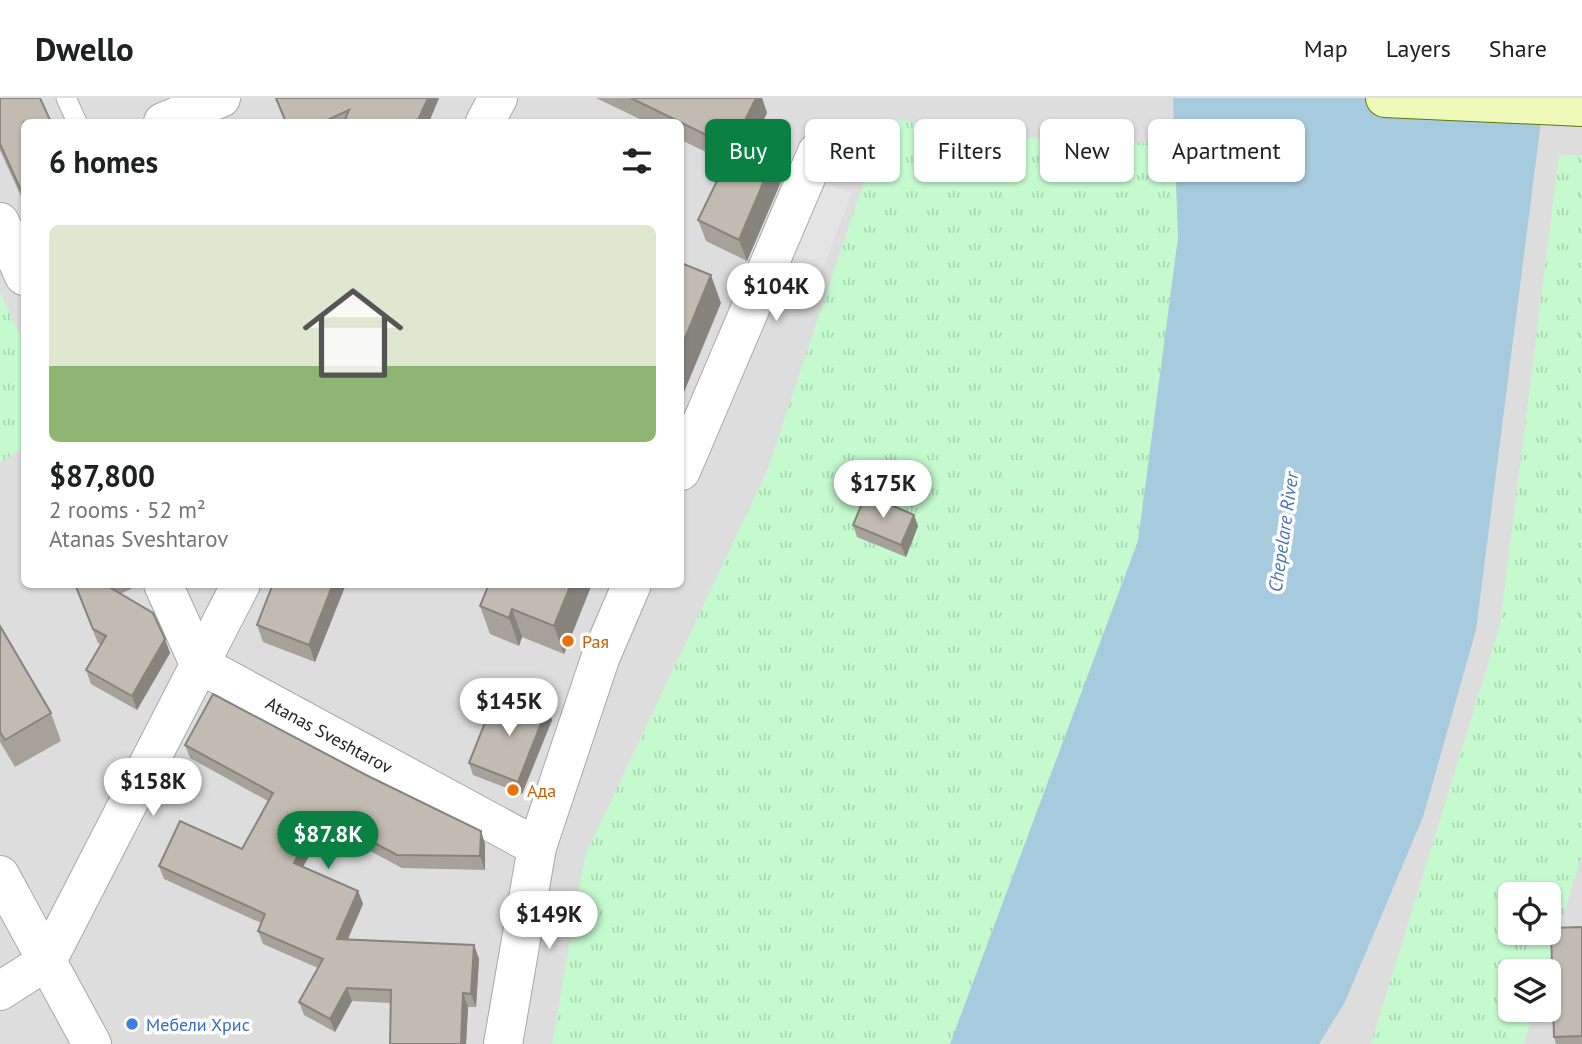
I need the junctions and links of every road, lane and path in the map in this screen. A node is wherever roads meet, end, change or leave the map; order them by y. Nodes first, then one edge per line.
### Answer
1 (66, 98) edge
2 (221, 98) edge
3 (1385, 98) edge
4 (1582, 107) edge
5 (76, 119) edge
6 (170, 119) edge
7 (805, 180) edge
8 (0, 222) edge
9 (21, 269) edge
10 (684, 464) edge
11 (165, 588) edge
12 (239, 588) edge
13 (630, 588) edge
14 (199, 664) junction
15 (537, 847) junction
16 (0, 875) edge
17 (47, 961) junction
18 (0, 991) edge
19 (92, 1044) edge
20 (503, 1044) edge

1 - 5 lane
2 - 6 street
3 - 4 main road
7 - 10 street
8 - 9 street
11 - 14 street
12 - 14 street
13 - 15 street
14 - 15 street, Atanas Sveshtarov
14 - 17 street
15 - 20 street
16 - 17 street
17 - 18 street
17 - 19 street

